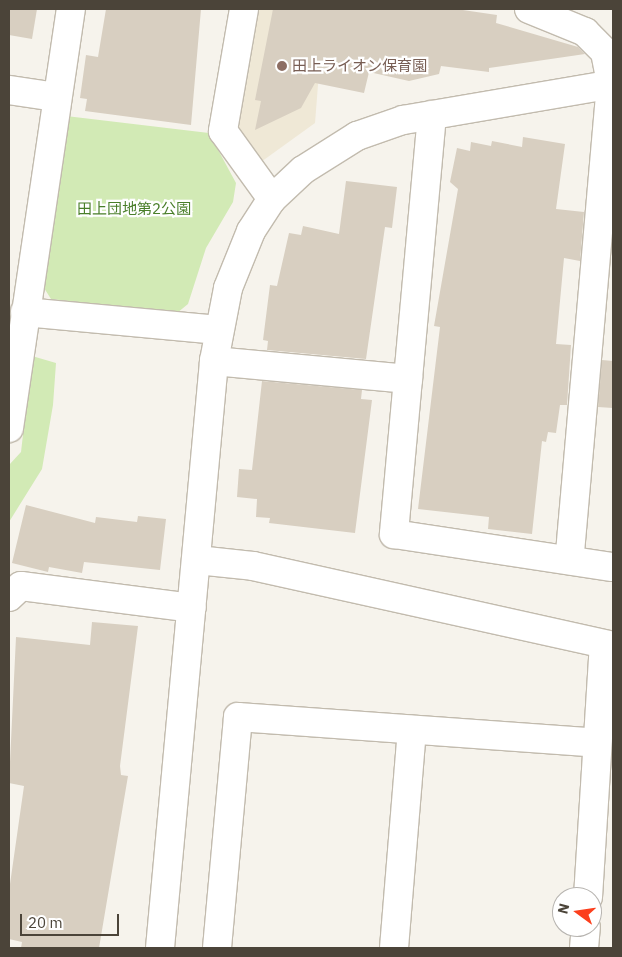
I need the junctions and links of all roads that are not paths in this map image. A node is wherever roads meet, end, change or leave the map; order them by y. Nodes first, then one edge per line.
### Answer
1 (71, 9) edge
2 (244, 9) edge
3 (530, 9) edge
4 (612, 84) edge
5 (9, 90) edge
6 (56, 97) junction
7 (432, 115) junction
8 (272, 199) junction
9 (25, 312) junction
10 (218, 330) junction
11 (214, 361) junction
12 (408, 379) junction
13 (9, 428) edge
14 (197, 560) junction
15 (569, 560) junction
16 (613, 567) edge
17 (9, 597) edge
18 (192, 608) junction
19 (609, 645) edge
20 (412, 730) junction
21 (597, 743) junction
22 (602, 862) edge
23 (592, 887) edge
24 (160, 948) edge
25 (217, 948) edge
26 (394, 948) edge

1 - 6 street
2 - 8 street
3 - 4 street
4 - 7 street
4 - 15 street
5 - 6 street
6 - 9 street
7 - 8 street
7 - 12 street
8 - 10 street
9 - 10 street
9 - 13 street
10 - 11 street
11 - 12 street
11 - 14 street
12 - 15 street
14 - 18 street
14 - 19 street
15 - 16 street
17 - 18 street
18 - 24 street
19 - 21 street
20 - 21 street
20 - 25 street
20 - 26 street
21 - 22 street
22 - 23 street

